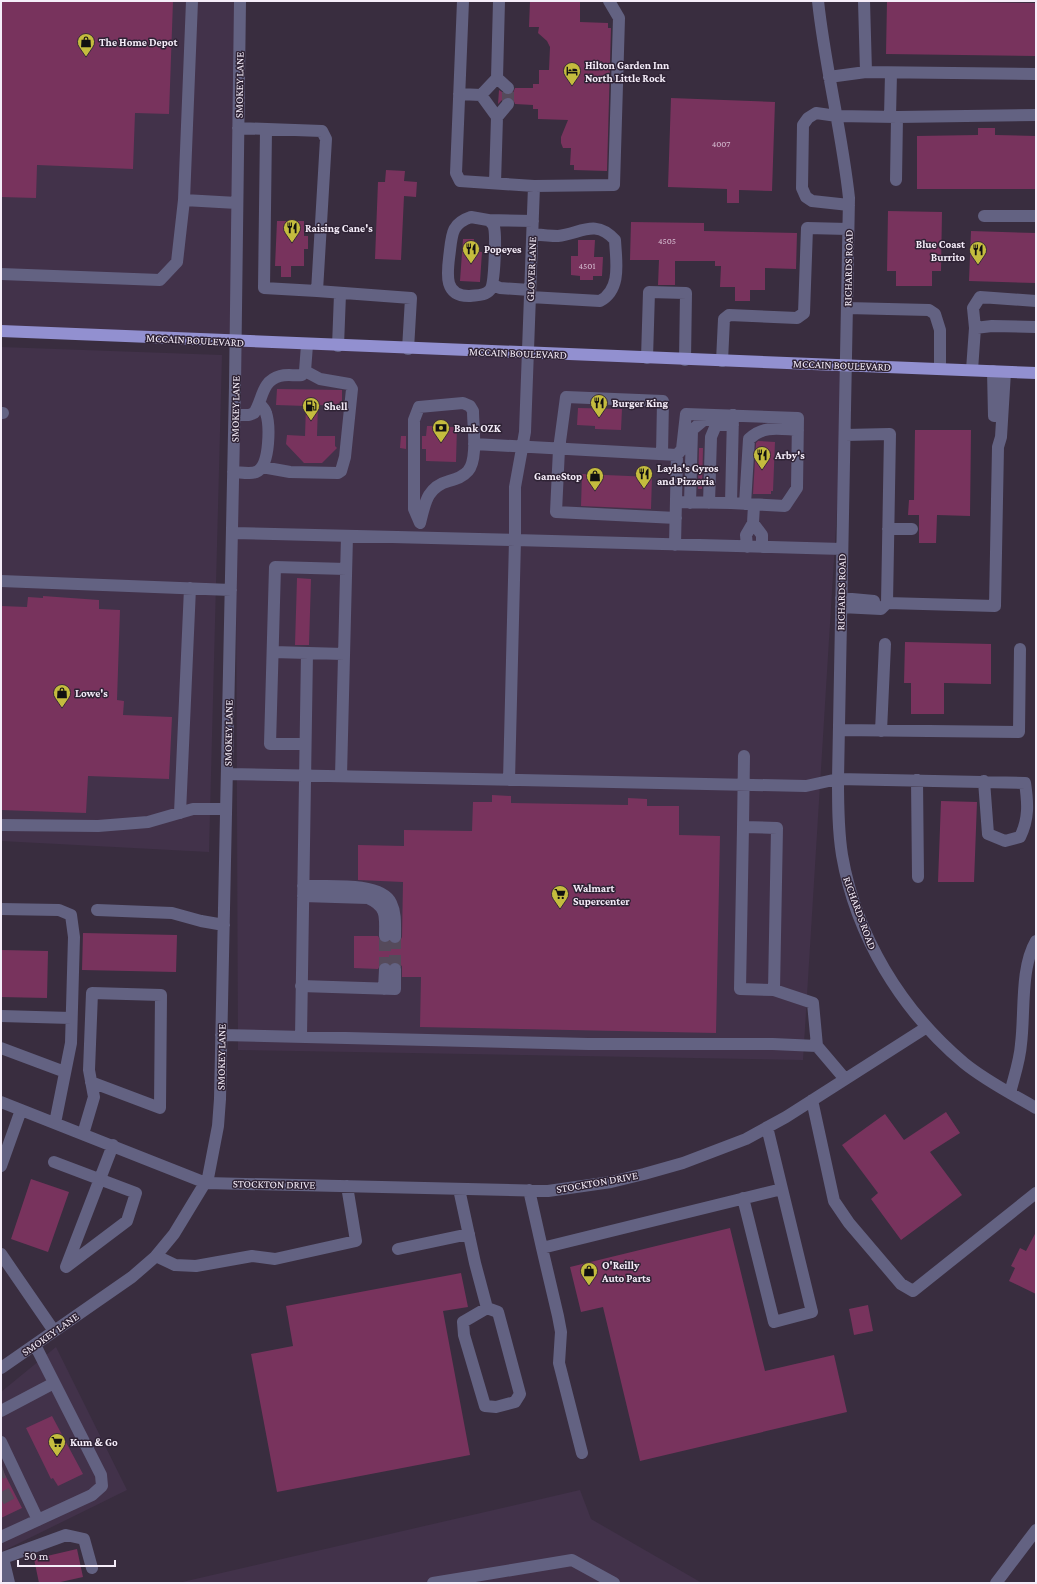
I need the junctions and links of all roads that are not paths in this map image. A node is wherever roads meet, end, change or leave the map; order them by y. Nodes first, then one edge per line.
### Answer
1 (192, 1) edge
2 (240, 1) edge
3 (463, 1) edge
4 (499, 1) edge
5 (609, 1) edge
6 (820, 1) edge
7 (864, 1) edge
8 (866, 72) junction
9 (891, 73) junction
10 (1036, 74) edge
11 (829, 77) junction
12 (497, 78) junction
13 (508, 88) dead end
14 (459, 94) junction
15 (481, 95) junction
16 (508, 104) tunnel mouth
17 (837, 116) junction
18 (1036, 116) edge
19 (497, 117) junction
20 (894, 117) junction
21 (238, 128) junction
22 (266, 130) junction
23 (896, 180) dead end
24 (494, 183) junction
25 (534, 186) junction
26 (184, 200) junction
27 (237, 203) junction
28 (848, 205) junction
29 (984, 216) dead end
30 (1036, 216) edge
31 (488, 220) junction
32 (533, 221) junction
33 (848, 229) junction
34 (533, 234) junction
35 (1, 274) edge
36 (493, 285) junction
37 (317, 291) junction
38 (530, 293) junction
39 (340, 294) junction
40 (1036, 301) edge
41 (847, 308) junction
42 (1036, 326) edge
43 (975, 328) junction
44 (1, 331) edge
45 (236, 342) junction
46 (307, 345) junction
47 (338, 346) junction
48 (408, 349) junction
49 (528, 353) junction
50 (647, 358) junction
51 (685, 360) junction
52 (722, 361) junction
53 (846, 365) junction
54 (940, 369) junction
55 (972, 370) junction
56 (305, 371) junction
57 (999, 372) junction
58 (1036, 373) edge
59 (259, 403) junction
60 (235, 415) junction
61 (733, 420) junction
62 (798, 430) junction
63 (845, 435) junction
64 (474, 444) junction
65 (522, 447) junction
66 (559, 449) junction
67 (662, 454) junction
68 (677, 455) junction
69 (262, 467) junction
70 (233, 472) junction
71 (676, 502) junction
72 (690, 503) junction
73 (709, 503) junction
74 (732, 503) junction
75 (750, 505) junction
76 (676, 518) junction
77 (420, 523) junction
78 (753, 523) junction
79 (888, 529) junction
80 (912, 529) dead end
81 (232, 533) junction
82 (347, 536) junction
83 (420, 537) junction
84 (515, 540) junction
85 (675, 544) junction
86 (747, 547) junction
87 (762, 547) junction
88 (842, 549) junction
89 (346, 568) junction
90 (1, 581) edge
91 (190, 588) junction
92 (231, 590) junction
93 (841, 602) junction
94 (887, 603) junction
95 (885, 644) dead end
96 (1020, 649) dead end
97 (273, 652) junction
98 (307, 653) junction
99 (344, 654) junction
100 (839, 730) junction
101 (881, 730) junction
102 (305, 744) junction
103 (744, 756) dead end
104 (227, 774) junction
105 (304, 776) junction
106 (340, 776) junction
107 (838, 779) junction
108 (509, 780) junction
109 (918, 780) junction
110 (984, 781) junction
111 (744, 784) junction
112 (226, 809) junction
113 (180, 813) junction
114 (1, 825) edge
115 (743, 827) junction
116 (918, 877) dead end
117 (303, 891) junction
118 (1, 909) edge
119 (97, 910) dead end
120 (224, 925) junction
121 (390, 936) tunnel mouth
122 (1036, 941) edge
123 (390, 969) tunnel mouth
124 (301, 986) junction
125 (774, 990) junction
126 (1, 1016) edge
127 (71, 1018) junction
128 (927, 1027) junction
129 (221, 1035) junction
130 (301, 1037) junction
131 (817, 1046) junction
132 (1, 1048) edge
133 (65, 1072) junction
134 (845, 1079) junction
135 (91, 1082) junction
136 (1010, 1093) junction
137 (812, 1100) junction
138 (1, 1102) edge
139 (1036, 1108) edge
140 (21, 1110) junction
141 (55, 1123) junction
142 (767, 1127) junction
143 (83, 1134) junction
144 (113, 1146) junction
145 (54, 1162) dead end
146 (1, 1166) edge
147 (100, 1179) junction
148 (206, 1183) junction
149 (347, 1186) junction
150 (459, 1188) junction
151 (782, 1189) junction
152 (529, 1190) junction
153 (1035, 1196) edge
154 (744, 1198) junction
155 (469, 1234) junction
156 (542, 1248) junction
157 (398, 1249) dead end
158 (1, 1254) edge
159 (156, 1256) junction
160 (7, 1272) edge
161 (487, 1308) junction
162 (54, 1331) junction
163 (35, 1345) junction
164 (1, 1368) edge
165 (54, 1383) junction
166 (1, 1410) edge
167 (2, 1448) edge
168 (582, 1453) dead end
169 (38, 1520) junction
170 (1036, 1530) edge
171 (1, 1537) edge
172 (2, 1558) edge
173 (92, 1568) dead end
174 (9, 1583) edge
175 (433, 1583) edge
176 (614, 1583) edge
177 (996, 1583) edge

1 - 26 street
2 - 21 street, SMOKEY LANE
3 - 14 street
4 - 12 street
5 - 25 street
6 - 11 street, RICHARDS ROAD
7 - 8 street
8 - 9 street
8 - 11 street
9 - 10 street
9 - 20 street
11 - 17 street, RICHARDS ROAD
12 - 13 street
12 - 15 street
14 - 15 street
14 - 24 street
15 - 19 street
16 - 19 street
17 - 20 street
17 - 28 street, RICHARDS ROAD
17 - 28 street
18 - 20 street
19 - 24 street
20 - 23 street
21 - 22 street
21 - 27 street, SMOKEY LANE
22 - 37 street
22 - 37 street
24 - 25 street
25 - 32 street, GLOVER LANE
26 - 27 street
26 - 35 street
27 - 45 street, SMOKEY LANE
28 - 33 street, RICHARDS ROAD
29 - 30 street
31 - 32 street
31 - 36 street
31 - 36 street
32 - 34 street, GLOVER LANE
33 - 41 street, RICHARDS ROAD
33 - 52 street
34 - 38 street, GLOVER LANE
34 - 38 street
36 - 38 street
37 - 39 street
38 - 49 street, GLOVER LANE
39 - 47 street
39 - 48 street
40 - 43 street
41 - 53 street, RICHARDS ROAD
41 - 54 street
42 - 43 street
43 - 55 street
44 - 45 main road, MCCAIN BOULEVARD
45 - 46 main road, MCCAIN BOULEVARD
45 - 60 street, SMOKEY LANE
46 - 47 main road, MCCAIN BOULEVARD
46 - 56 street
47 - 48 main road, MCCAIN BOULEVARD
48 - 49 main road, MCCAIN BOULEVARD
49 - 50 main road, MCCAIN BOULEVARD
49 - 65 street, GLOVER LANE
50 - 51 main road, MCCAIN BOULEVARD
50 - 51 street
51 - 52 main road, MCCAIN BOULEVARD
52 - 53 main road, MCCAIN BOULEVARD
53 - 54 main road, MCCAIN BOULEVARD
53 - 63 street, RICHARDS ROAD
54 - 55 main road, MCCAIN BOULEVARD
55 - 57 main road, MCCAIN BOULEVARD
56 - 59 street
56 - 69 street
57 - 58 main road, MCCAIN BOULEVARD
57 - 94 street
59 - 60 street
59 - 69 street
60 - 70 street, SMOKEY LANE
61 - 62 street
61 - 68 street
61 - 72 street
61 - 73 street
61 - 74 street
62 - 75 street
62 - 75 street
63 - 79 street
63 - 88 street, RICHARDS ROAD
64 - 65 street
64 - 77 street
64 - 77 street
65 - 66 street
65 - 84 street, GLOVER LANE
66 - 67 street
66 - 67 street
66 - 76 street
67 - 68 street
68 - 71 street
69 - 70 street
70 - 81 street, SMOKEY LANE
71 - 72 street
71 - 76 street
72 - 73 street
73 - 74 street
74 - 75 street
75 - 78 street
76 - 85 street
77 - 83 street
78 - 86 street
78 - 87 street
79 - 80 street
79 - 94 street
81 - 82 street
81 - 92 street, SMOKEY LANE
82 - 83 street
82 - 89 street
83 - 84 street
84 - 85 street
84 - 108 street, GLOVER LANE
85 - 86 street
86 - 87 street
87 - 88 street
88 - 93 street, RICHARDS ROAD
89 - 97 street
89 - 99 street
90 - 91 street
91 - 92 street
91 - 113 street
92 - 104 street, SMOKEY LANE
93 - 94 street
93 - 100 street, RICHARDS ROAD
95 - 101 street
96 - 101 street
97 - 98 street
97 - 102 street
98 - 99 street
98 - 102 street
99 - 106 street
100 - 101 street
100 - 107 street, RICHARDS ROAD
102 - 105 street
103 - 111 street
104 - 105 street
104 - 112 street, SMOKEY LANE
105 - 106 street
105 - 117 street
106 - 108 street
107 - 109 street
107 - 111 street
107 - 128 street, RICHARDS ROAD
108 - 111 street
109 - 110 street
109 - 116 street
110 - 110 street
111 - 115 street
112 - 113 street
112 - 120 street, SMOKEY LANE
113 - 114 street
115 - 125 street
115 - 125 street
117 - 121 street
117 - 124 street
118 - 127 street
119 - 120 street
120 - 129 street, SMOKEY LANE
122 - 136 street
123 - 124 street
124 - 130 street
125 - 131 street
126 - 127 street
127 - 133 street
128 - 134 street, STOCKTON DRIVE
128 - 136 street, RICHARDS ROAD
129 - 130 street
129 - 148 street, SMOKEY LANE
130 - 131 street
131 - 134 street
132 - 133 street
133 - 141 street
134 - 137 street, STOCKTON DRIVE
135 - 135 street
135 - 143 street
136 - 139 street, RICHARDS ROAD
137 - 142 street, STOCKTON DRIVE
137 - 153 street
138 - 140 street
140 - 141 street
140 - 146 street
141 - 143 street
142 - 151 street
142 - 152 street, STOCKTON DRIVE
143 - 144 street
144 - 147 street
144 - 148 street
145 - 147 street
147 - 147 street
148 - 149 street, STOCKTON DRIVE
148 - 159 street, SMOKEY LANE
149 - 150 street, STOCKTON DRIVE
149 - 159 street
150 - 152 street, STOCKTON DRIVE
150 - 155 street
151 - 154 street
151 - 154 street
152 - 156 street
154 - 156 street
155 - 157 street
155 - 161 street
156 - 168 street
158 - 160 street
159 - 162 street, SMOKEY LANE
160 - 162 street
161 - 161 street
162 - 163 street, SMOKEY LANE
163 - 164 street, SMOKEY LANE
163 - 165 street
165 - 166 street
165 - 169 street
167 - 169 street
169 - 171 street
170 - 177 street
172 - 173 street
172 - 174 street
175 - 176 street

